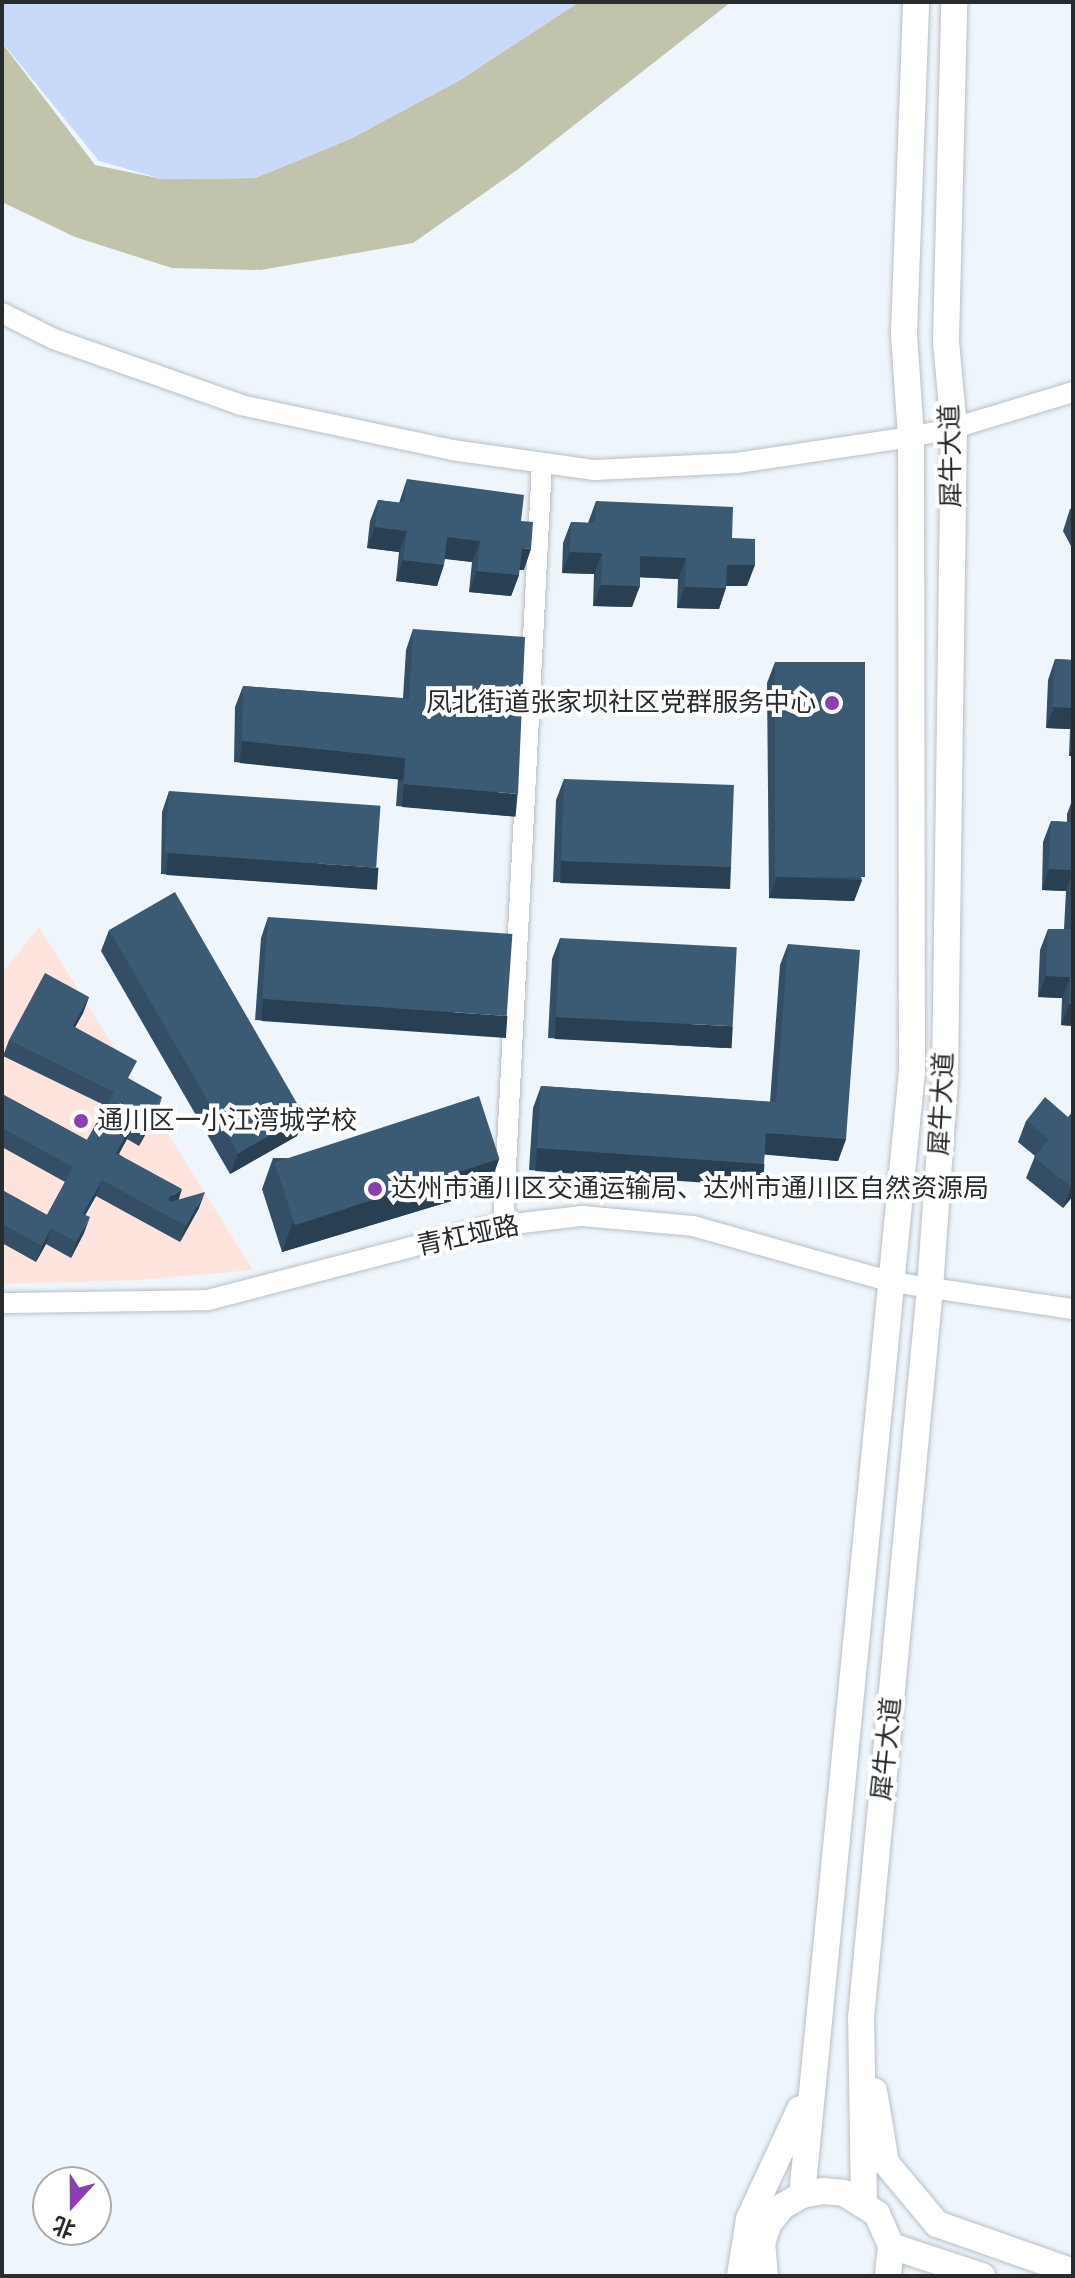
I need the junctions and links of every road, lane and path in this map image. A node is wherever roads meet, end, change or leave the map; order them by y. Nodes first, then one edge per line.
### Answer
1 (916, 2) edge
2 (954, 2) edge
3 (2, 313) edge
4 (1073, 392) edge
5 (954, 428) junction
6 (911, 437) junction
7 (542, 463) junction
8 (503, 1225) junction
9 (892, 1282) junction
10 (930, 1288) junction
11 (2, 1303) edge
12 (1073, 1309) edge
13 (861, 2018) junction
14 (814, 2072) junction
15 (802, 2195) junction
16 (864, 2202) junction
17 (891, 2246) junction
18 (1073, 2272) edge
19 (740, 2276) edge
20 (765, 2276) edge
21 (888, 2276) edge
22 (982, 2276) edge

1 - 6 main road, 犀牛大道
2 - 5 main road, 犀牛大道
3 - 7 street
4 - 5 street
5 - 6 street
5 - 10 main road, 犀牛大道
6 - 7 street
6 - 9 main road, 犀牛大道
7 - 8 street
8 - 9 street, 青杠垭路
8 - 11 street, 青杠垭路
9 - 10 street, 青杠垭路
9 - 14 main road, 犀牛大道
10 - 12 street, 青杠垭路
10 - 13 main road, 犀牛大道
13 - 16 main road, 犀牛大道
13 - 18 main road
14 - 15 main road, 犀牛大道
14 - 19 main road
15 - 16 main road
15 - 20 main road
16 - 17 main road
17 - 21 main road
17 - 22 main road

